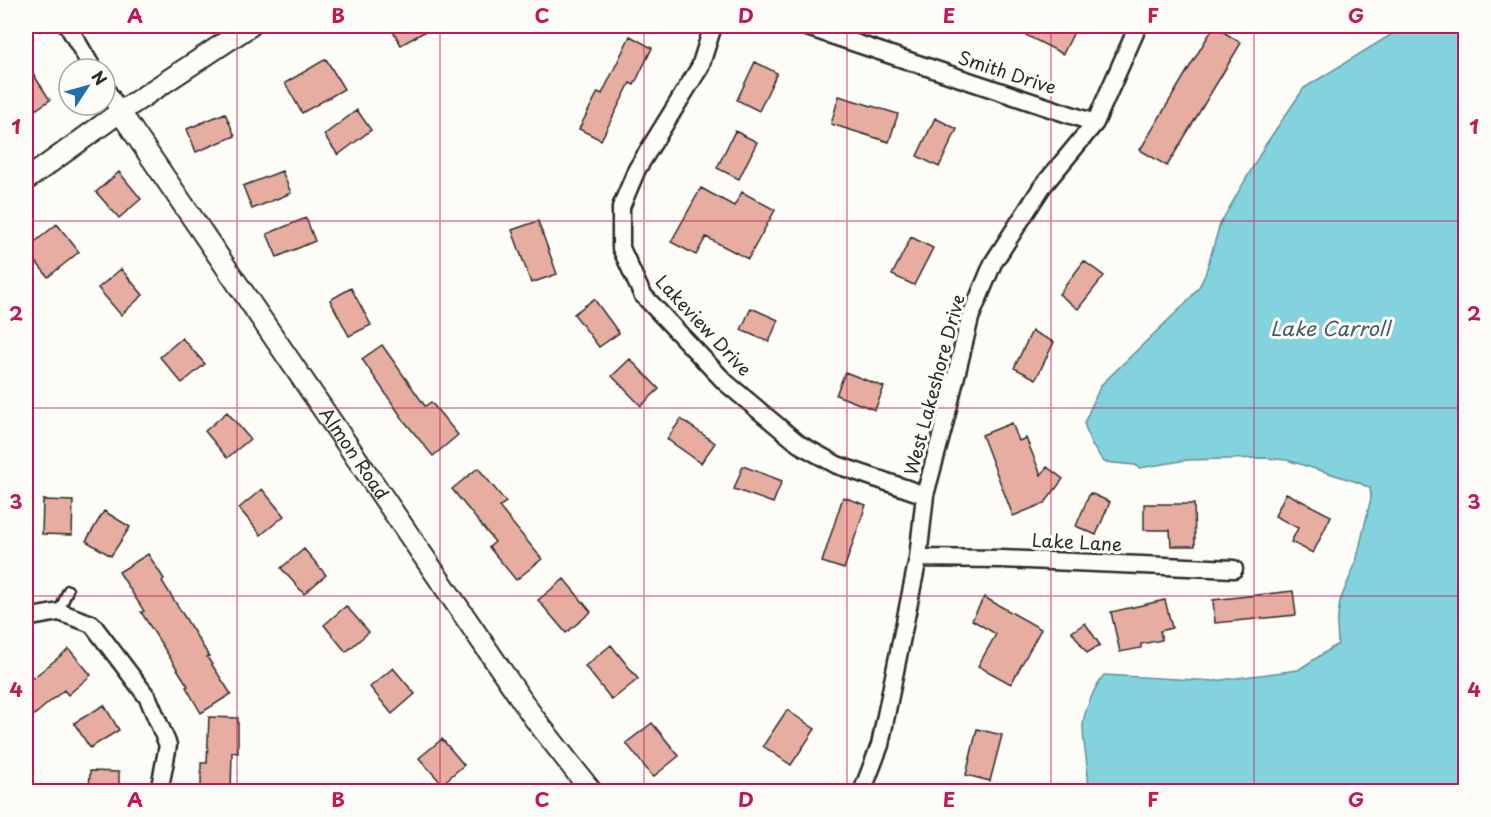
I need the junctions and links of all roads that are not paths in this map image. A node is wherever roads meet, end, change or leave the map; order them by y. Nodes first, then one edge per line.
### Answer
1 (68, 26) edge
2 (250, 26) edge
3 (712, 26) edge
4 (804, 26) edge
5 (1138, 26) edge
6 (86, 57) edge
7 (117, 107) edge
8 (120, 112) junction
9 (1095, 123) junction
10 (26, 180) edge
11 (925, 495) junction
12 (918, 558) junction
13 (1234, 569) dead end
14 (68, 590) dead end
15 (60, 612) junction
16 (26, 618) edge
17 (159, 792) edge
18 (592, 792) edge
19 (862, 792) edge

1 - 6 street
2 - 8 street
3 - 11 street, Lakeview Drive
4 - 9 street, Smith Drive
5 - 9 street, West Lakeshore Drive
7 - 8 street
8 - 10 street
8 - 18 street, Almon Road
9 - 11 street, West Lakeshore Drive
11 - 12 street, West Lakeshore Drive
12 - 13 street, Lake Lane
12 - 19 street, West Lakeshore Drive
14 - 15 lane
15 - 16 street
15 - 17 street

